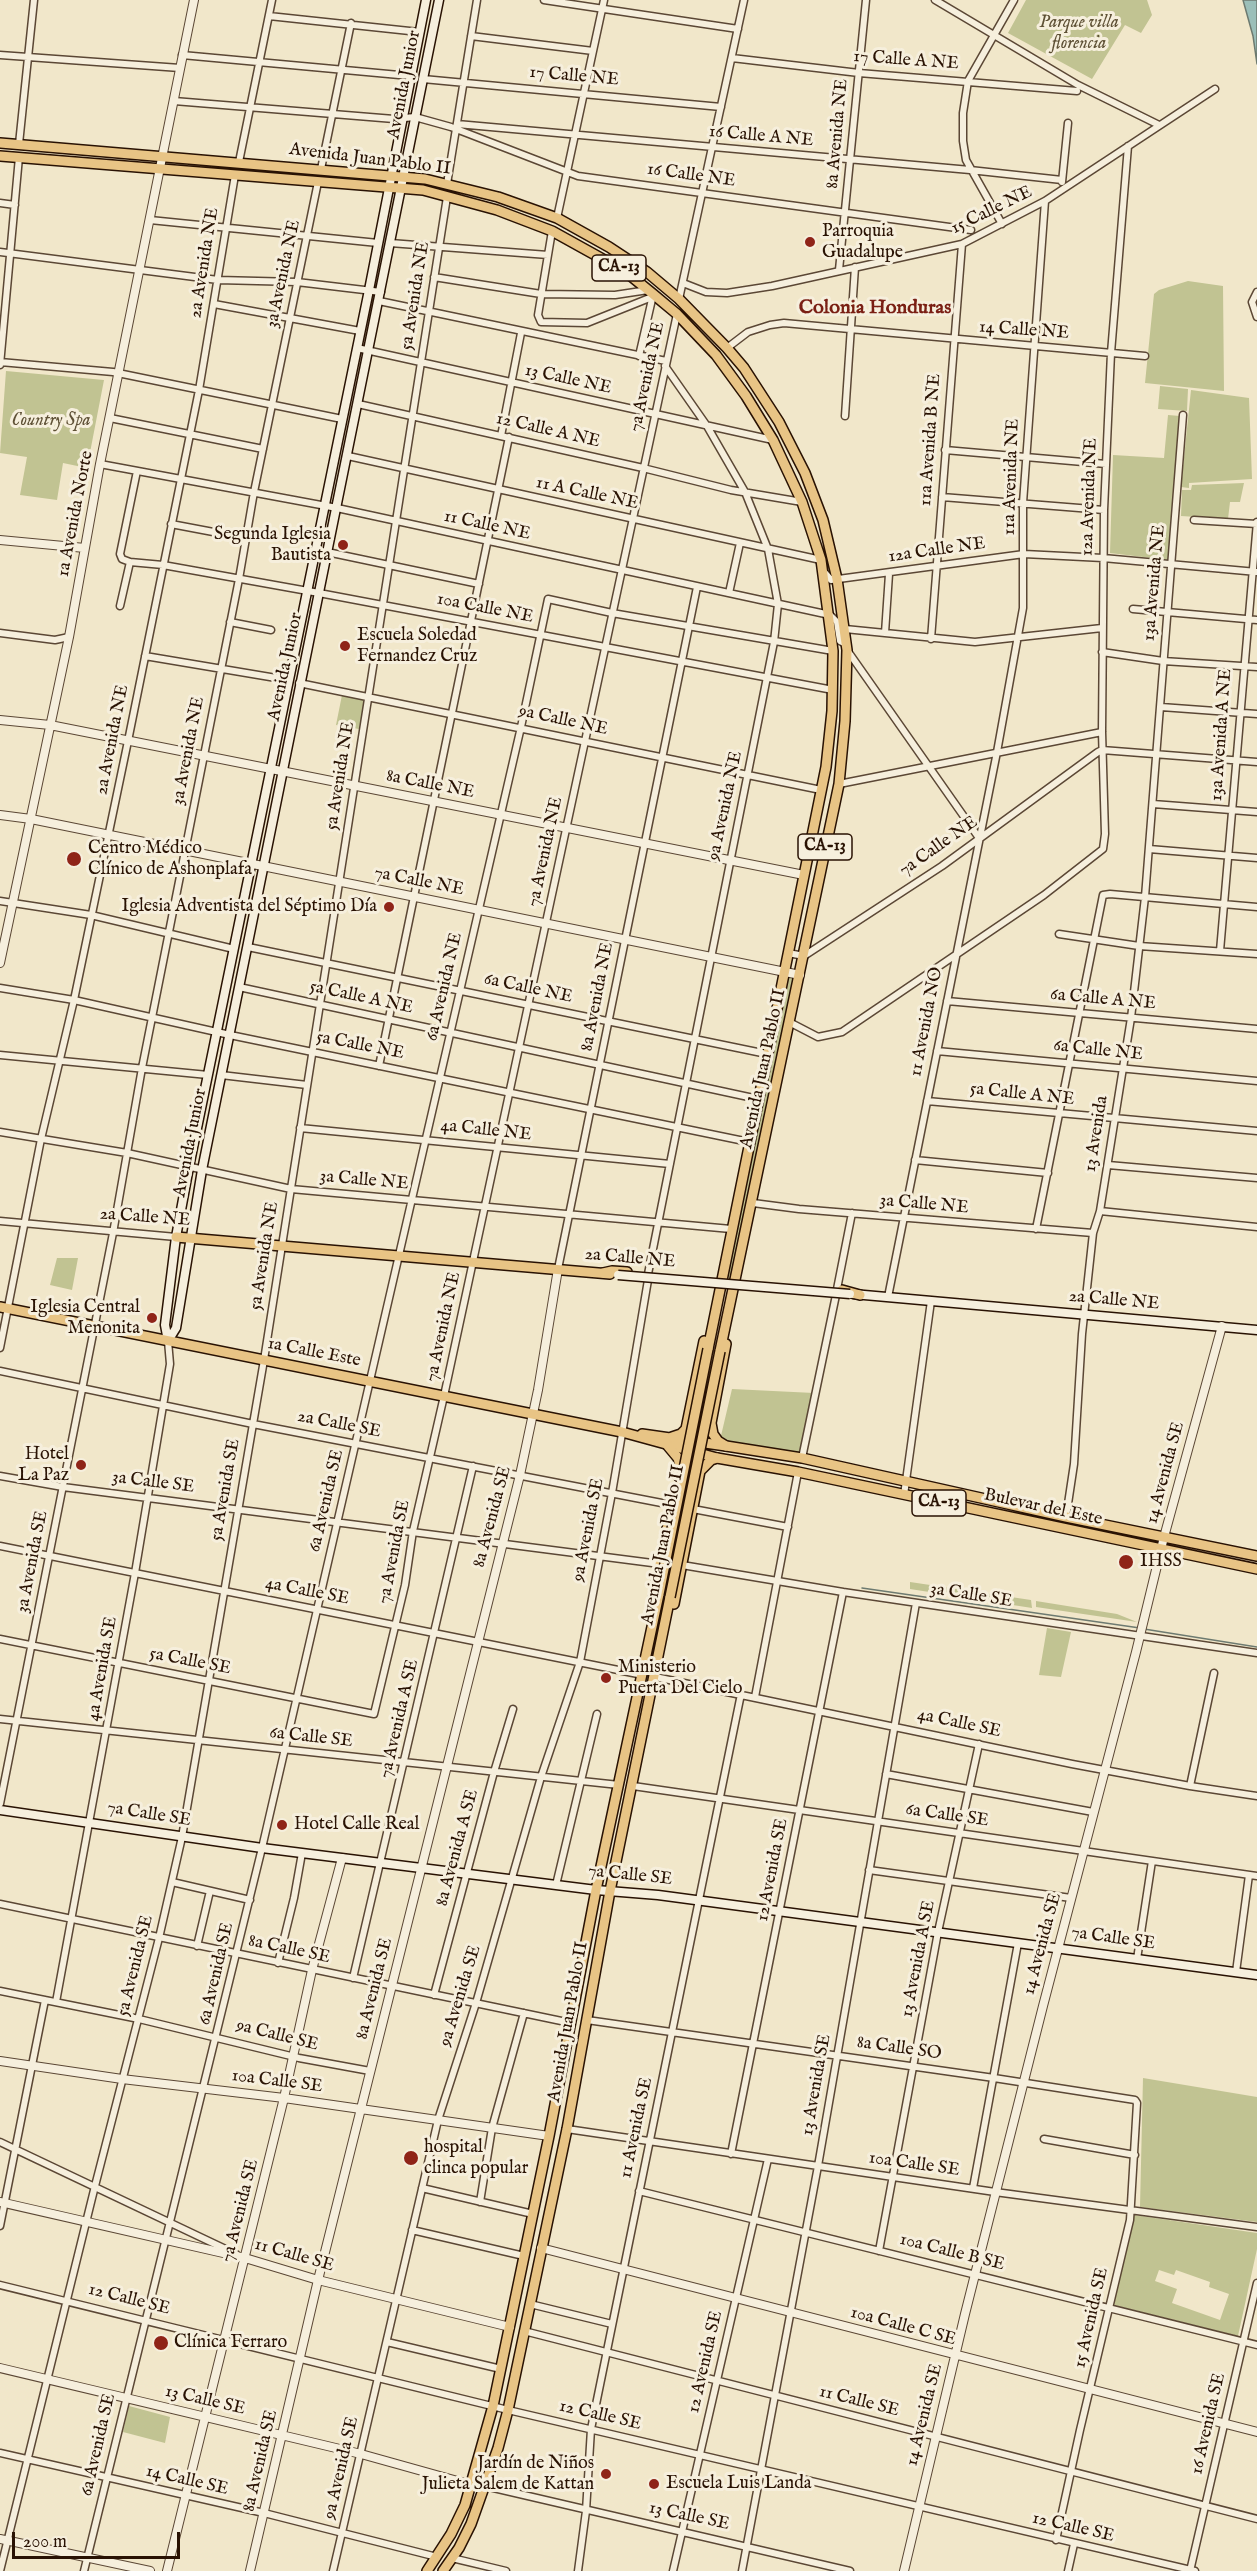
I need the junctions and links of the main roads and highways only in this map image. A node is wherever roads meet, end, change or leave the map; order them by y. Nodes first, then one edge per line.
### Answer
1 (426, 0) edge
2 (439, 0) edge
3 (0, 143) edge
4 (0, 156) edge
5 (390, 175) junction
6 (403, 176) junction
7 (388, 187) junction
8 (401, 188) junction
9 (552, 231) junction
10 (595, 239) junction
11 (176, 1237) junction
12 (190, 1238) junction
13 (740, 1258) junction
14 (724, 1266) junction
15 (603, 1273) junction
16 (618, 1275) joint
17 (706, 1283) junction
18 (750, 1287) junction
19 (860, 1295) junction
20 (717, 1302) junction
21 (730, 1305) junction
22 (4, 1308) edge
23 (714, 1317) junction
24 (727, 1319) junction
25 (1257, 1330) edge
26 (168, 1341) junction
27 (693, 1399) junction
28 (715, 1401) junction
29 (670, 1441) junction
30 (726, 1446) junction
31 (717, 1458) junction
32 (675, 1493) junction
33 (695, 1498) junction
34 (1257, 1556) edge
35 (1257, 1569) edge
36 (654, 1620) junction
37 (666, 1622) junction
38 (624, 1760) junction
39 (633, 1786) junction
40 (0, 1810) edge
41 (596, 1890) junction
42 (610, 1891) junction
43 (1257, 1975) edge
44 (427, 2571) edge
45 (443, 2571) edge

1 - 5 main road, Avenida Junior
2 - 6 main road, Avenida Junior
3 - 5 main road, Avenida Juan Pablo II / CA-13
4 - 7 main road, Avenida Juan Pablo II / CA-13
5 - 6 main road, Avenida Juan Pablo II / CA-13
5 - 7 main road, Avenida Junior
6 - 8 main road, Avenida Junior
6 - 10 main road, Avenida Juan Pablo II / CA-13
7 - 8 main road, Avenida Juan Pablo II / CA-13
7 - 11 main road, Avenida Junior
8 - 9 main road, Avenida Juan Pablo II / CA-13
8 - 12 main road, Avenida Junior
9 - 10 main road
9 - 14 main road, Avenida Juan Pablo II / CA-13
10 - 13 main road, Avenida Juan Pablo II / CA-13
11 - 12 main road, 2a Calle NE
11 - 26 main road, Avenida Junior
12 - 15 main road, 2a Calle NE
12 - 26 main road, Avenida Junior
13 - 18 main road
13 - 21 main road, Avenida Juan Pablo II / CA-13
14 - 17 main road
14 - 20 main road, Avenida Juan Pablo II / CA-13
15 - 16 main road, 2a Calle NE
15 - 17 main road
16 - 19 main road, 2a Calle NE, bridge
17 - 20 main road
18 - 19 main road
18 - 21 main road
19 - 25 main road, 2a Calle NE
20 - 23 main road, Avenida Juan Pablo II / CA-13
21 - 24 main road, Avenida Juan Pablo II / CA-13
22 - 26 main road, 1a Calle Este
23 - 27 main road
23 - 36 main road, Avenida Juan Pablo II, bridge
24 - 28 main road
24 - 37 main road, Avenida Juan Pablo II, bridge
26 - 29 main road, 1a Calle Este
27 - 28 main road
27 - 29 main road
28 - 30 main road
29 - 30 main road, 1a Calle Este
29 - 31 main road, 1a Calle Este
29 - 32 main road
30 - 34 main road, Bulevar del Este / CA-13
31 - 33 main road
31 - 35 main road, Bulevar del Este / CA-13
32 - 33 main road
32 - 36 main road
33 - 37 main road
36 - 38 main road, Avenida Juan Pablo II
37 - 39 main road, Avenida Juan Pablo II
38 - 39 main road
38 - 41 main road, Avenida Juan Pablo II
39 - 42 main road, Avenida Juan Pablo II
40 - 41 main road, 7a Calle SE
41 - 42 main road, 7a Calle SE
41 - 44 main road, Avenida Juan Pablo II
42 - 43 main road, 7a Calle SE
42 - 45 main road, Avenida Juan Pablo II

